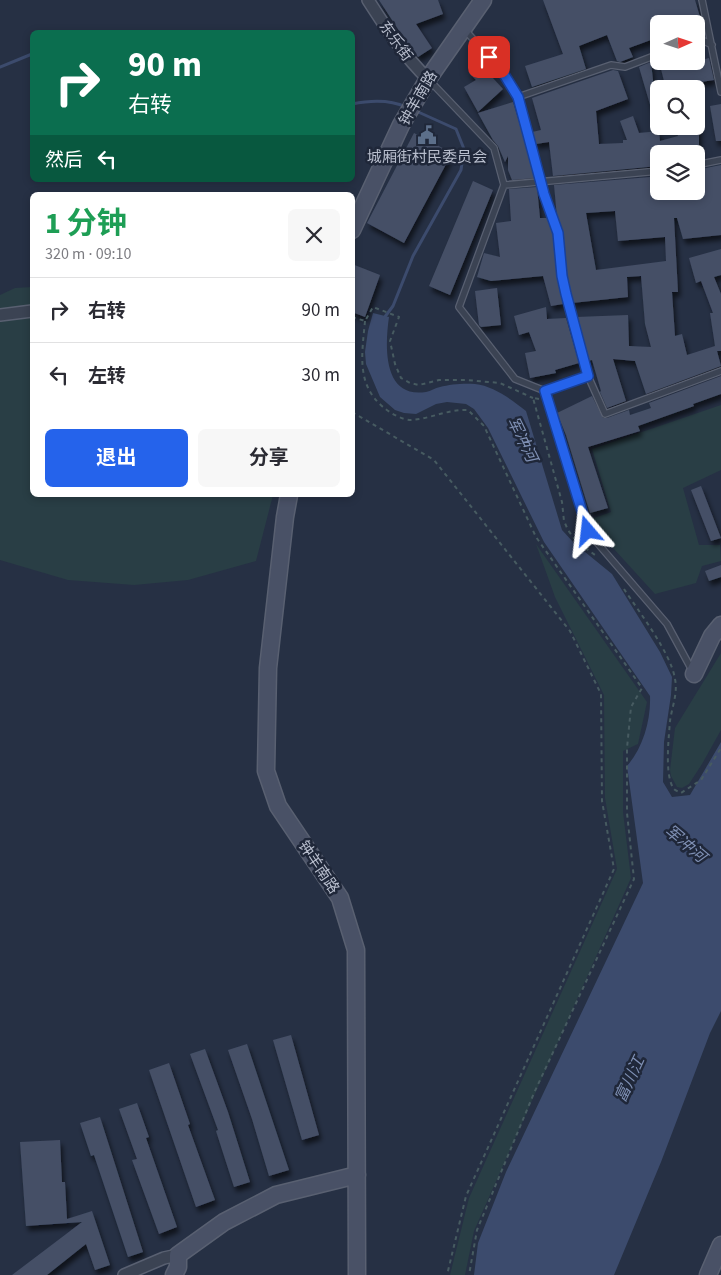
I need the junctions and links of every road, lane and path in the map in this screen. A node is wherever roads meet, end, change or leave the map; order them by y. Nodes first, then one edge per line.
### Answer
1 (368, 0) edge
2 (483, 0) edge
3 (702, 0) edge
4 (463, 28) junction
5 (705, 42) edge
6 (712, 45) junction
7 (650, 57) edge
8 (428, 79) junction
9 (721, 92) edge
10 (518, 97) junction
11 (721, 160) edge
12 (705, 163) edge
13 (650, 172) edge
14 (541, 183) junction
15 (504, 185) junction
16 (355, 224) edge
17 (30, 311) edge
18 (0, 315) edge
19 (355, 318) edge
20 (365, 321) junction
21 (721, 371) edge
22 (588, 376) junction
23 (545, 391) junction
24 (533, 398) junction
25 (548, 401) junction
26 (355, 414) edge
27 (289, 497) edge
28 (601, 560) dead end
29 (624, 588) dead end
30 (721, 625) edge
31 (694, 674) joint
32 (721, 748) edge
33 (357, 1175) junction
34 (721, 1245) edge
35 (178, 1255) junction
36 (124, 1275) edge
37 (174, 1275) edge
38 (357, 1275) edge
39 (447, 1275) edge
40 (469, 1275) edge
41 (708, 1275) edge

1 - 8 street, 东乐街
2 - 4 main road, 钟羊南路
3 - 6 lane
4 - 8 main road, 钟羊南路
4 - 10 lane
5 - 6 lane
6 - 9 lane
7 - 10 lane
8 - 15 lane
8 - 16 main road, 钟羊南路
10 - 14 lane
11 - 12 lane
13 - 14 lane
14 - 15 lane
14 - 22 lane
15 - 23 lane
17 - 18 street
19 - 20 path
20 - 24 path
20 - 40 path
21 - 22 lane
22 - 23 lane
23 - 25 lane
24 - 25 path
24 - 28 path
25 - 31 lane
26 - 39 path
27 - 33 main road, 钟羊南路
29 - 32 path
30 - 31 main road
33 - 35 main road
33 - 38 main road, 钟羊南路
34 - 41 main road
35 - 36 street
35 - 37 main road

